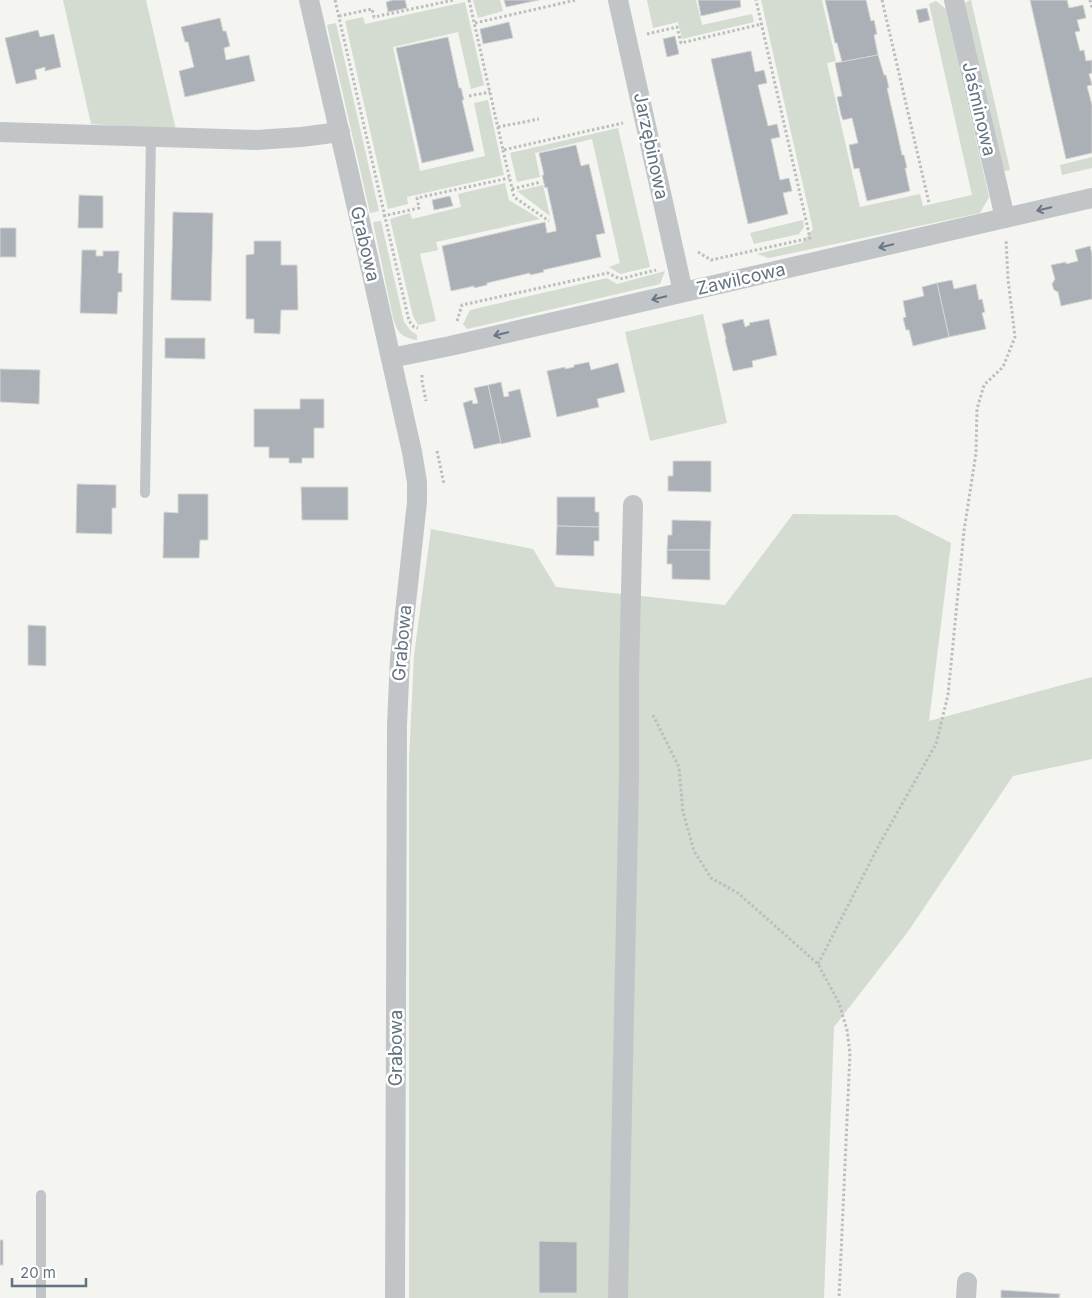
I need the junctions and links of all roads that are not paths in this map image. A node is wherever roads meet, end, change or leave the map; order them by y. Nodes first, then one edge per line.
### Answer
1 (309, 0) edge
2 (618, 0) edge
3 (954, 0) edge
4 (0, 132) edge
5 (340, 132) junction
6 (151, 137) junction
7 (1092, 198) edge
8 (1004, 218) junction
9 (683, 292) junction
10 (390, 358) junction
11 (144, 493) dead end
12 (633, 505) dead end
13 (41, 1195) dead end
14 (41, 1298) edge
15 (395, 1298) edge
16 (618, 1298) edge

1 - 5 street, Grabowa
2 - 9 street, Jarzębinowa
3 - 8 street, Jaśminowa
4 - 6 street
5 - 6 street
5 - 10 street, Grabowa
6 - 11 lane
7 -> 8 street, Zawilcowa
8 -> 9 street, Zawilcowa
9 -> 10 street, Zawilcowa
10 - 15 street, Grabowa
12 - 16 street
13 - 14 lane

